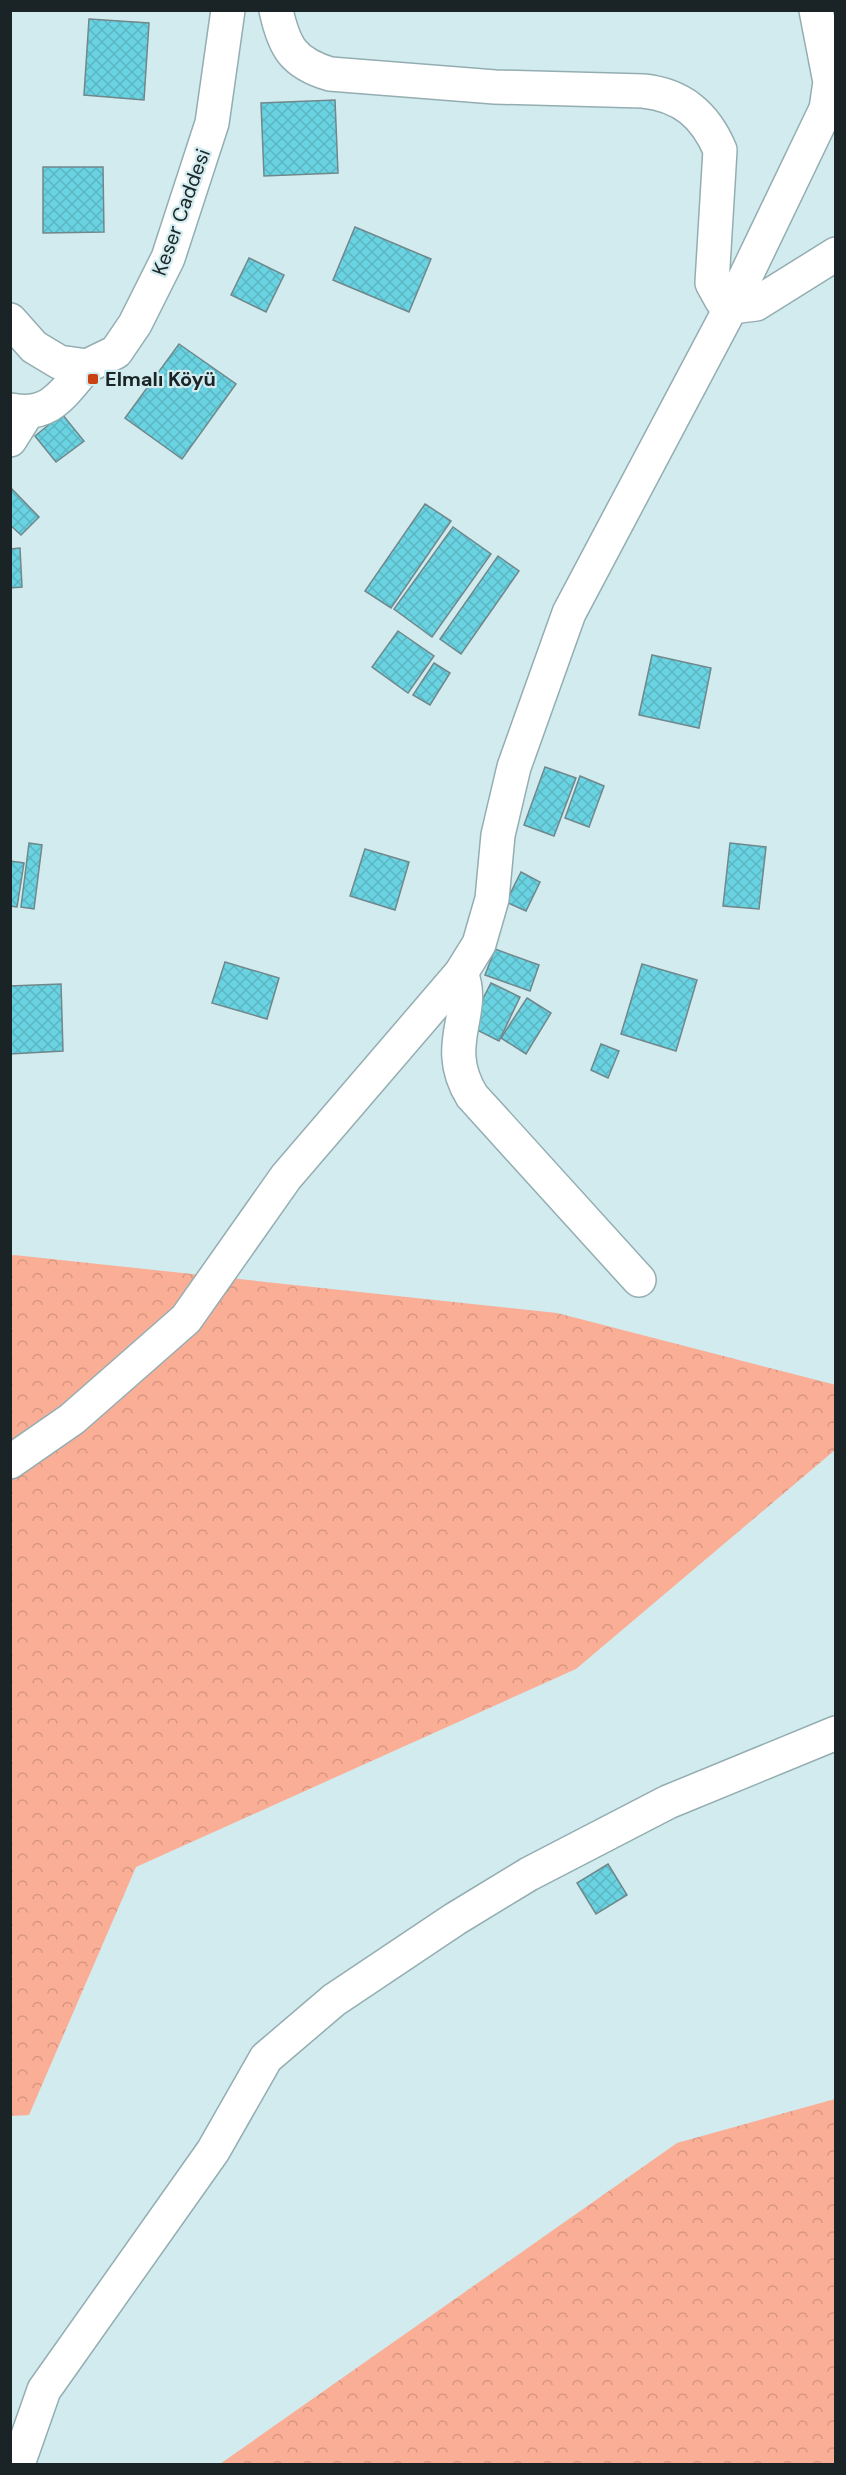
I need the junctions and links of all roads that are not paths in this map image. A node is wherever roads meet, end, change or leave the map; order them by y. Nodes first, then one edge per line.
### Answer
1 (228, 10) edge
2 (276, 10) edge
3 (816, 10) edge
4 (836, 254) edge
5 (731, 307) junction
6 (10, 320) edge
7 (87, 366) junction
8 (16, 421) edge
9 (461, 973) junction
10 (639, 1280) dead end
11 (10, 1462) edge
12 (836, 1733) edge
13 (18, 2464) edge

1 - 7 street, Keser Caddesi
2 - 5 street
3 - 5 street
4 - 5 street
5 - 9 street
6 - 7 street
7 - 8 street
9 - 10 street
9 - 11 street
12 - 13 street

